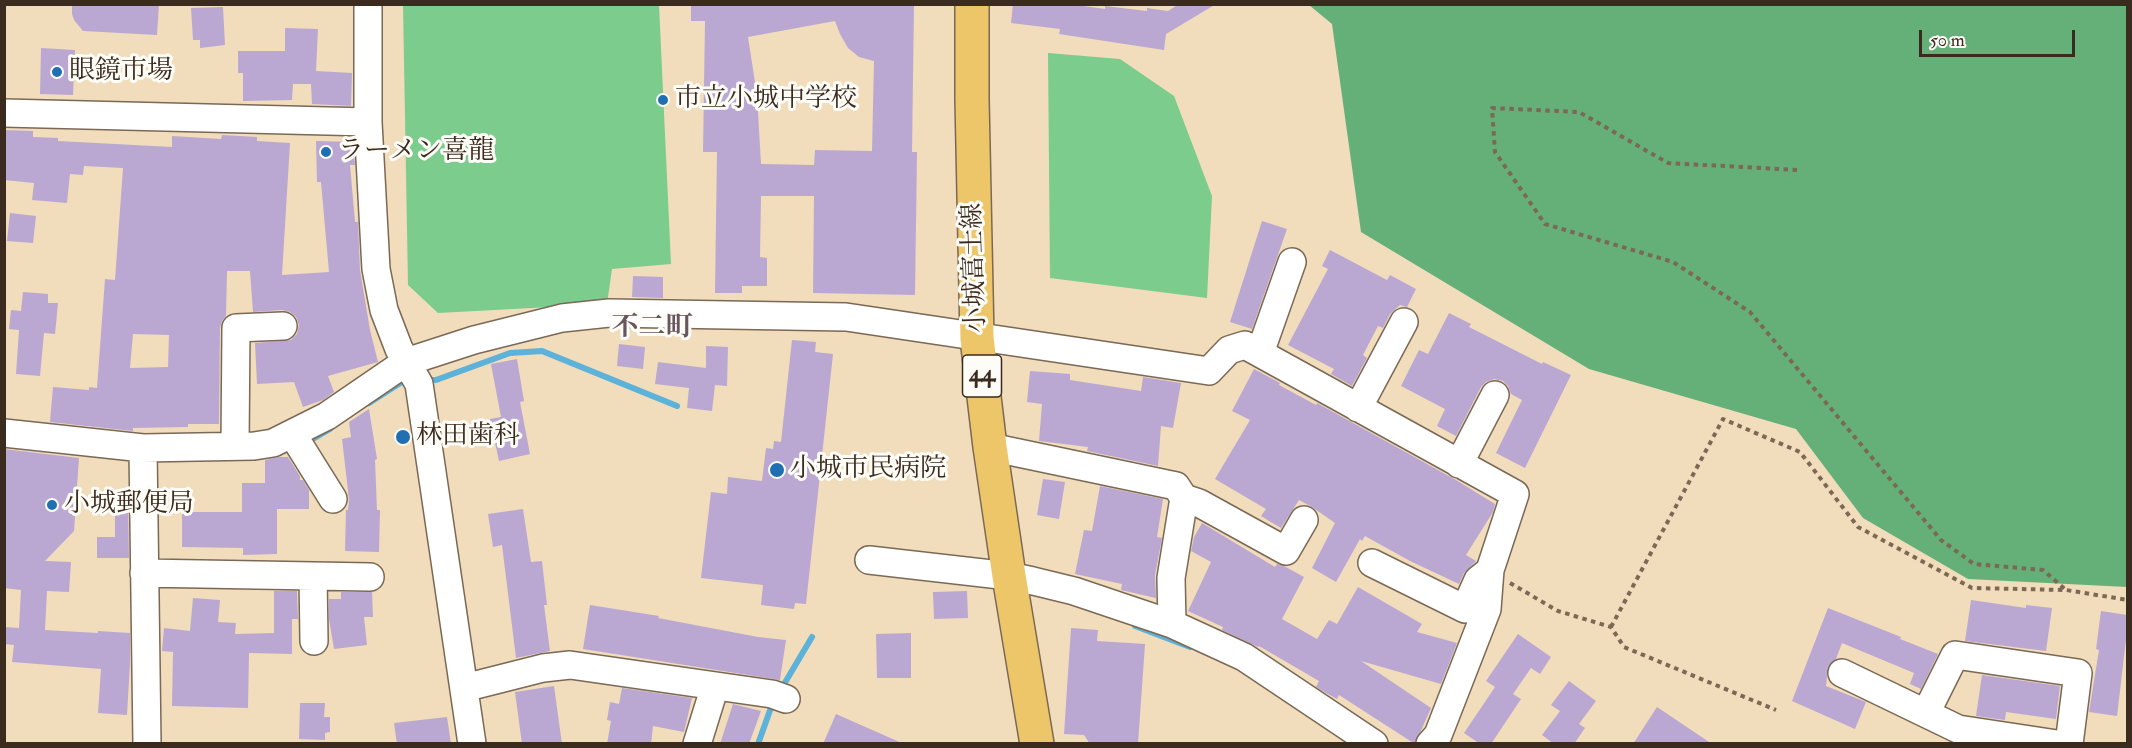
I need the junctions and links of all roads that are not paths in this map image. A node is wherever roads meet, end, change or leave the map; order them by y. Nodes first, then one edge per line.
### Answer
1 (368, 4) edge
2 (972, 4) edge
3 (4, 113) edge
4 (368, 122) junction
5 (1292, 262) dead end
6 (1404, 322) dead end
7 (283, 326) dead end
8 (978, 338) junction
9 (1260, 353) junction
10 (413, 373) junction
11 (1495, 395) dead end
12 (1358, 408) junction
13 (4, 433) edge
14 (298, 443) junction
15 (235, 446) junction
16 (990, 447) junction
17 (143, 456) junction
18 (1459, 464) junction
19 (1184, 498) junction
20 (333, 499) dead end
21 (1304, 520) dead end
22 (870, 560) dead end
23 (1372, 563) dead end
24 (1490, 570) junction
25 (144, 573) junction
26 (313, 576) junction
27 (1009, 576) junction
28 (370, 577) dead end
29 (1172, 624) junction
30 (314, 641) dead end
31 (1842, 673) dead end
32 (715, 686) junction
33 (464, 688) junction
34 (779, 696) dead end
35 (1926, 713) junction
36 (154, 743) edge
37 (472, 744) edge
38 (697, 744) edge
39 (1037, 744) edge
40 (1374, 744) edge
41 (1430, 744) edge
42 (2057, 744) edge
43 (2069, 744) edge

1 - 4 street
2 - 8 main road, 小城富士線 / 44
3 - 4 street
4 - 10 street
5 - 9 street
6 - 12 street
7 - 15 street
8 - 9 street
8 - 10 street
8 - 16 main road, 小城富士線 / 44
9 - 12 street
10 - 14 street
10 - 33 street
11 - 18 street
12 - 18 street
13 - 17 street
14 - 15 street
14 - 20 street
15 - 17 street
16 - 19 street
16 - 27 main road, 小城富士線 / 44
17 - 25 street
18 - 24 street
19 - 21 street
19 - 29 street
22 - 27 street
23 - 24 street
24 - 41 street
25 - 26 street
25 - 36 street
26 - 28 street
26 - 30 street
27 - 29 street
27 - 39 main road, 小城富士線 / 44
29 - 40 street
31 - 35 street
32 - 33 street
32 - 34 street
32 - 38 street
33 - 37 street
35 - 42 street
35 - 43 street

